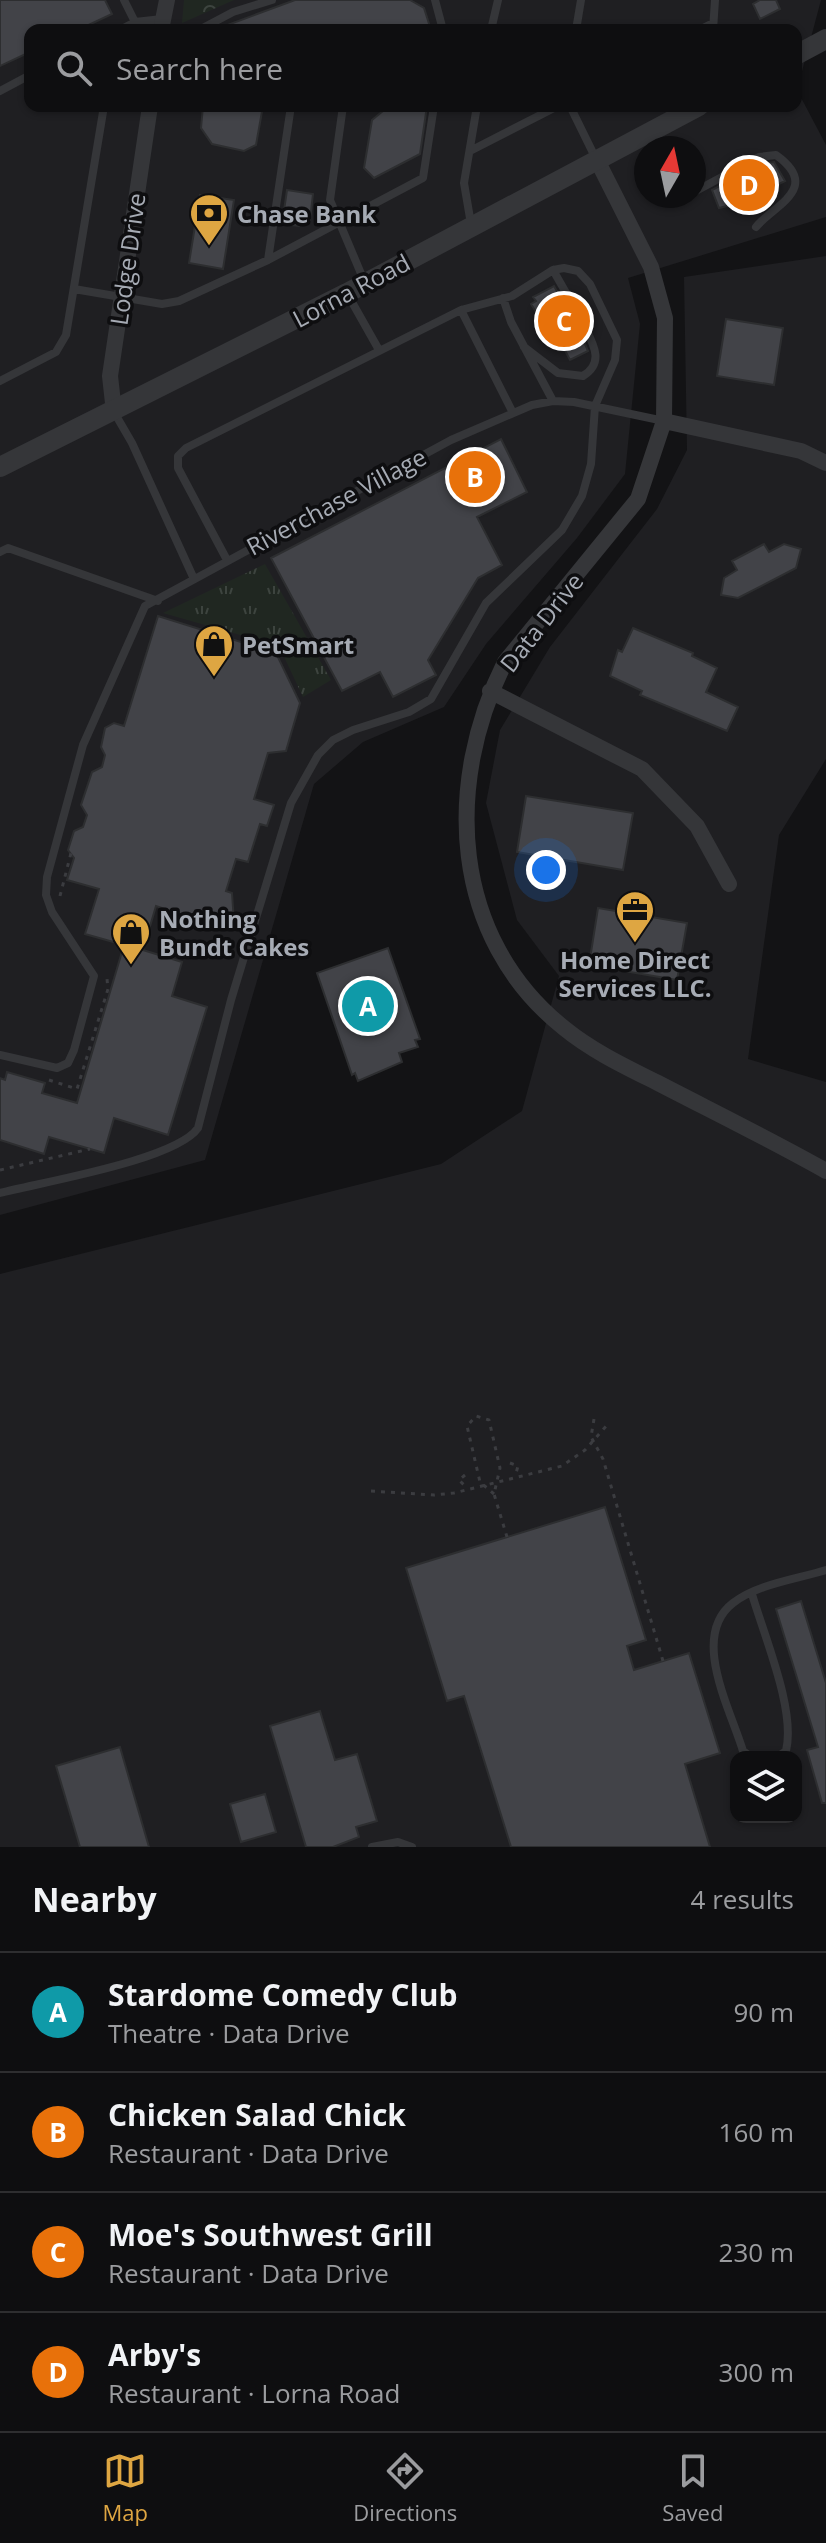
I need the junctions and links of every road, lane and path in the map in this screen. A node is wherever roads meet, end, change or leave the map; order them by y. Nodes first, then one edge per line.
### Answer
1 (124, 0) edge
2 (167, 0) edge
3 (272, 0) edge
4 (435, 0) edge
5 (498, 0) edge
6 (581, 0) edge
7 (715, 0) edge
8 (135, 22) junction
9 (131, 24) edge
10 (153, 24) edge
11 (162, 24) edge
12 (210, 24) edge
13 (441, 24) edge
14 (492, 24) edge
15 (577, 24) edge
16 (713, 24) edge
17 (826, 39) edge
18 (802, 52) edge
19 (24, 78) edge
20 (0, 91) edge
21 (103, 112) edge
22 (149, 112) edge
23 (290, 112) edge
24 (342, 112) edge
25 (433, 112) edge
26 (476, 112) edge
27 (546, 112) edge
28 (573, 112) edge
29 (688, 112) edge
30 (470, 151) junction
31 (597, 160) junction
32 (706, 187) edge
33 (338, 224) junction
34 (471, 225) junction
35 (756, 227) dead end
36 (268, 260) junction
37 (553, 270) junction
38 (356, 288) junction
39 (74, 289) junction
40 (122, 298) junction
41 (503, 298) junction
42 (573, 305) dead end
43 (461, 310) junction
44 (583, 323) dead end
45 (524, 347) junction
46 (379, 350) junction
47 (0, 381) edge
48 (553, 401) junction
49 (595, 406) junction
50 (114, 412) junction
51 (513, 413) junction
52 (664, 421) junction
53 (826, 463) edge
54 (0, 467) edge
55 (0, 552) edge
56 (227, 560) junction
57 (194, 579) junction
58 (158, 601) junction
59 (490, 691) junction
60 (71, 853) dead end
61 (729, 884) dead end
62 (63, 908) dead end
63 (106, 976) dead end
64 (0, 1055) edge
65 (39, 1077) dead end
66 (90, 1149) dead end
67 (0, 1170) edge
68 (826, 1171) edge
69 (0, 1193) edge
70 (594, 1419) dead end
71 (607, 1425) dead end
72 (593, 1441) junction
73 (510, 1463) dead end
74 (465, 1475) dead end
75 (515, 1477) junction
76 (499, 1481) junction
77 (484, 1485) junction
78 (469, 1489) junction
79 (371, 1491) dead end
80 (494, 1494) junction
81 (507, 1537) dead end
82 (826, 1570) edge
83 (752, 1594) junction
84 (663, 1661) dead end
85 (743, 1751) edge
86 (786, 1751) edge
87 (372, 1847) edge
88 (412, 1847) edge

1 - 8 lane
2 - 11 street
3 - 12 lane
4 - 13 lane
5 - 14 lane
6 - 15 lane
7 - 16 lane
8 - 9 lane
8 - 10 lane
17 - 18 street
19 - 20 lane
21 - 39 lane
22 - 40 street, Lodge Drive
23 - 36 lane
24 - 33 lane
25 - 33 lane
26 - 30 lane
27 - 30 lane
28 - 31 lane
29 - 31 street, Lorna Road
30 - 34 lane
31 - 34 street, Lorna Road
31 - 52 street, Data Drive
32 - 35 lane
33 - 36 lane
33 - 38 lane
34 - 38 street, Lorna Road
36 - 40 lane
37 - 41 lane
37 - 42 lane
37 - 49 lane
38 - 46 lane
38 - 50 street, Lorna Road
39 - 40 lane
39 - 47 lane
40 - 50 street, Lodge Drive
41 - 43 lane
41 - 45 lane
43 - 46 lane
43 - 51 lane
44 - 45 lane
45 - 48 lane
46 - 56 lane
48 - 49 lane, Riverchase Village
48 - 51 lane, Riverchase Village
49 - 52 lane, Riverchase Village
49 - 69 lane
50 - 54 street, Lorna Road
50 - 57 lane
51 - 56 lane, Riverchase Village
52 - 53 street
52 - 59 street, Data Drive
55 - 58 lane
56 - 57 lane, Riverchase Village
57 - 58 lane, Riverchase Village
58 - 64 lane, Riverchase Village
59 - 61 street
59 - 68 street, Data Drive
60 - 62 path
63 - 65 path
66 - 67 path
70 - 72 path
71 - 72 path
72 - 75 path
72 - 84 path
73 - 75 path
74 - 78 path
75 - 76 path
76 - 77 path
76 - 77 path
76 - 80 path
77 - 78 path
77 - 80 path
78 - 79 path
80 - 81 path
82 - 83 lane
83 - 85 lane
83 - 86 lane
87 - 88 lane

